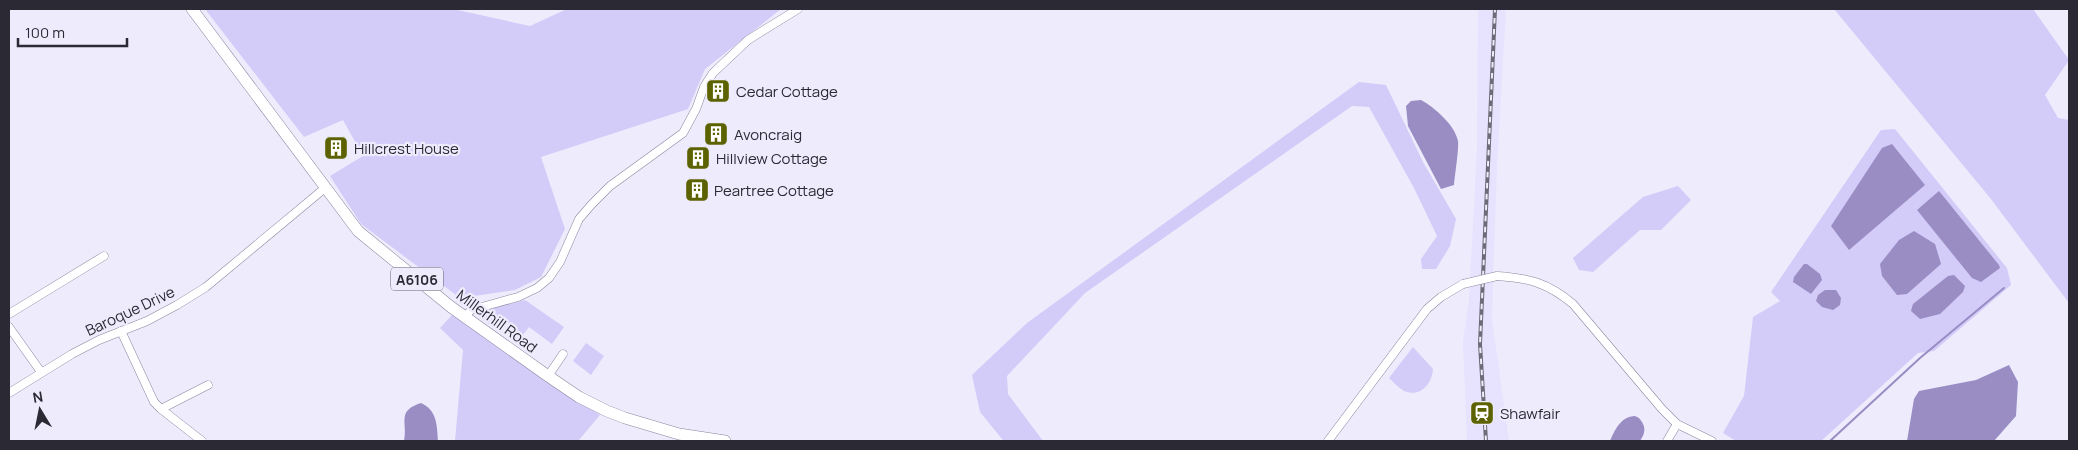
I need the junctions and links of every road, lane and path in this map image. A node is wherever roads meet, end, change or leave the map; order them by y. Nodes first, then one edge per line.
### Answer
1 (192, 9) edge
2 (798, 9) edge
3 (325, 188) junction
4 (104, 256) dead end
5 (9, 314) edge
6 (465, 317) junction
7 (9, 327) edge
8 (121, 331) junction
9 (563, 354) dead end
10 (42, 372) junction
11 (548, 376) junction
12 (208, 385) dead end
13 (9, 393) edge
14 (161, 409) junction
15 (1677, 424) junction
16 (202, 441) edge
17 (725, 441) edge
18 (1328, 441) edge
19 (1667, 441) edge
20 (1712, 441) edge

1 - 3 main road, Millerhill Road / A6106
2 - 6 street
3 - 6 main road, Millerhill Road / A6106
3 - 8 street, Baroque Drive
4 - 5 street
6 - 11 main road, Millerhill Road / A6106
7 - 10 street
8 - 10 street, Baroque Drive
8 - 14 street
9 - 11 street
10 - 13 street, Baroque Drive
11 - 17 main road, Millerhill Road / A6106
12 - 14 street
14 - 16 street
15 - 18 street, bridge
15 - 19 street
15 - 20 street

